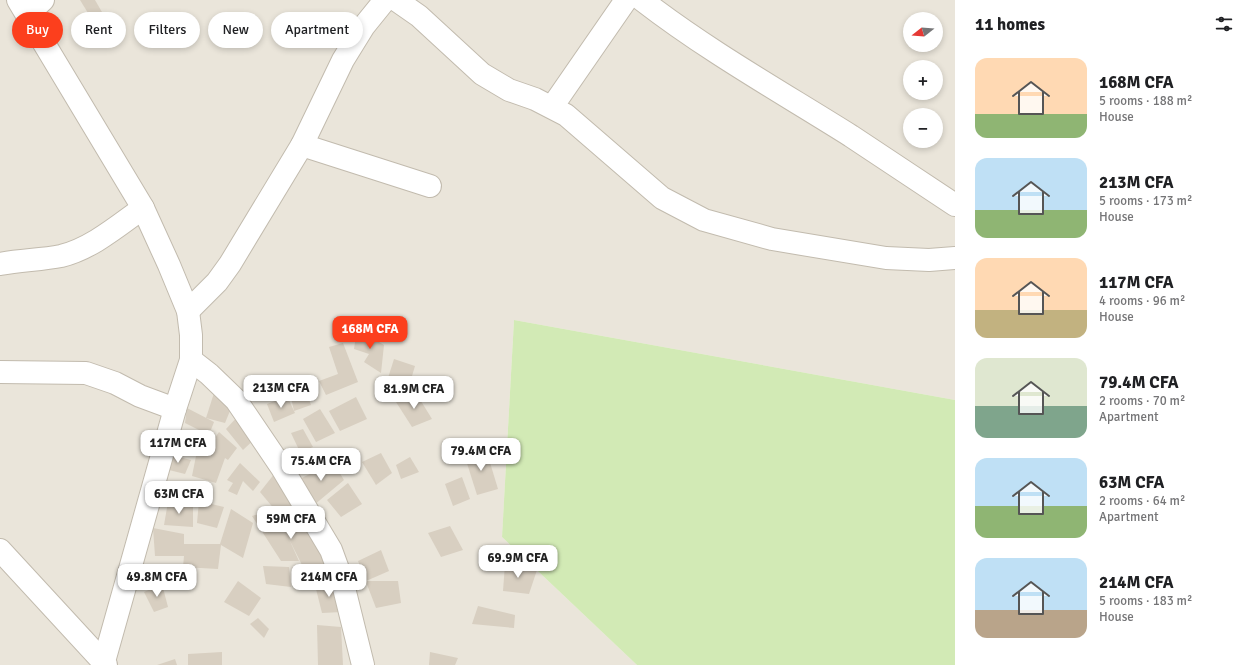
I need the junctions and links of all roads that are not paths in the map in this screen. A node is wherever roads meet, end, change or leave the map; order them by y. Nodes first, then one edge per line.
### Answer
1 (43, 0) edge
2 (385, 0) edge
3 (396, 0) edge
4 (626, 0) edge
5 (642, 0) edge
6 (22, 7) edge
7 (552, 107) junction
8 (302, 146) junction
9 (430, 186) dead end
10 (955, 206) edge
11 (143, 208) junction
12 (955, 258) edge
13 (0, 264) edge
14 (188, 311) junction
15 (191, 360) junction
16 (0, 372) edge
17 (175, 409) junction
18 (0, 550) edge
19 (104, 664) edge
20 (363, 665) edge

1 - 6 street
2 - 8 street
3 - 7 street
4 - 7 street
5 - 10 street
6 - 11 street
7 - 12 street
8 - 9 street
8 - 14 street
11 - 13 street
11 - 14 street
14 - 15 street
15 - 17 street
15 - 20 street
16 - 17 street
17 - 19 street
18 - 19 street

